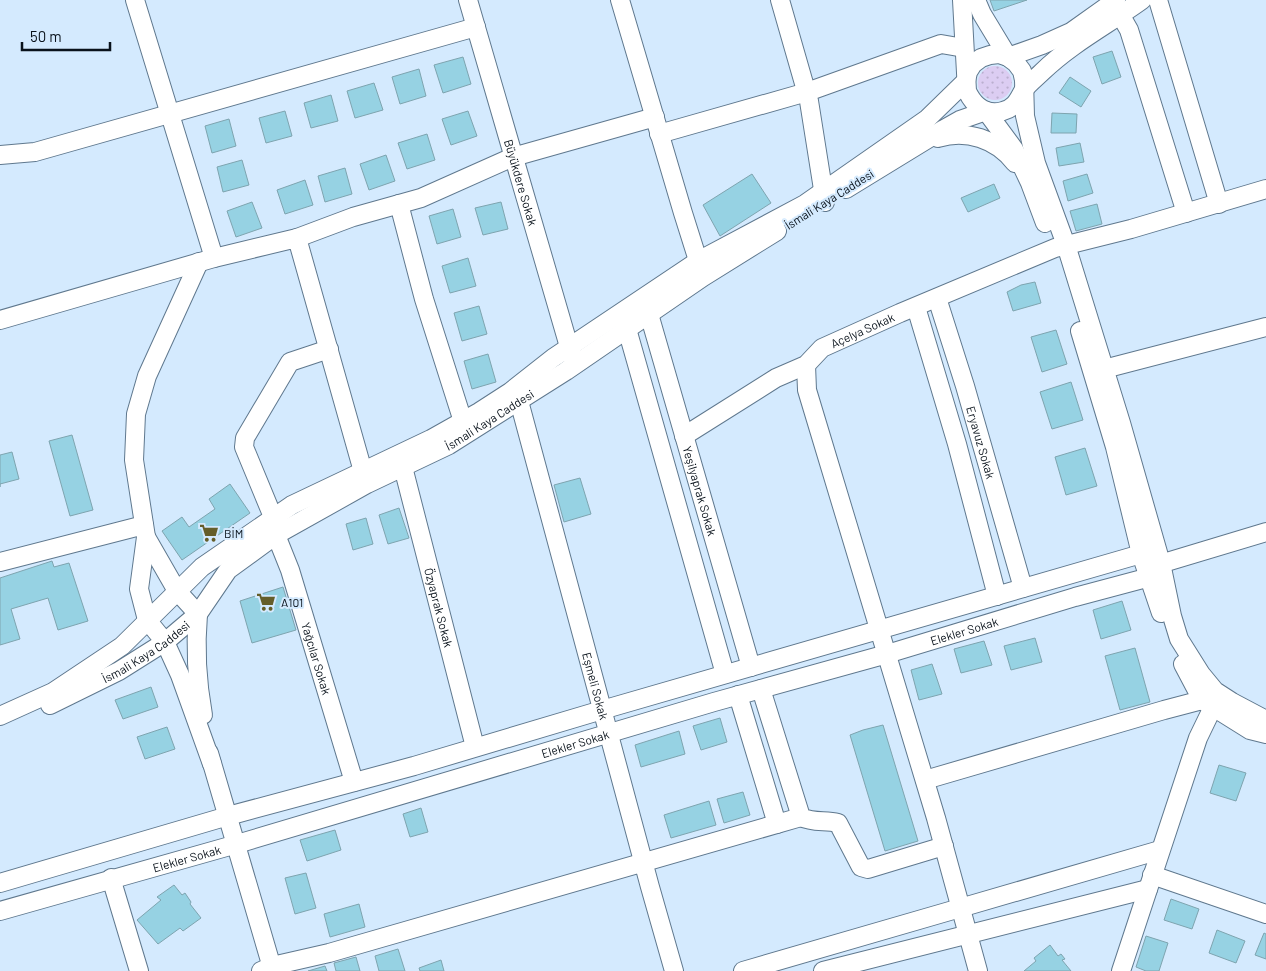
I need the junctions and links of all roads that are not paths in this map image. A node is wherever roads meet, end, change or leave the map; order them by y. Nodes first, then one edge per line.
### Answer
1 (135, 0) edge
2 (468, 0) edge
3 (620, 0) edge
4 (780, 0) edge
5 (962, 0) edge
6 (976, 0) edge
7 (1142, 0) edge
8 (1158, 0) edge
9 (1118, 8) edge
10 (476, 27) junction
11 (964, 48) junction
12 (1008, 57) junction
13 (966, 81) junction
14 (1024, 90) junction
15 (807, 92) junction
16 (986, 111) junction
17 (169, 114) junction
18 (657, 125) junction
19 (921, 143) junction
20 (0, 155) edge
21 (512, 157) junction
22 (1030, 183) junction
23 (1266, 189) edge
24 (824, 197) junction
25 (399, 204) junction
26 (1219, 204) junction
27 (1186, 213) junction
28 (297, 238) junction
29 (1060, 246) junction
30 (206, 260) junction
31 (701, 269) junction
32 (937, 298) junction
33 (916, 307) junction
34 (649, 314) junction
35 (0, 320) edge
36 (1266, 327) edge
37 (627, 329) junction
38 (569, 347) junction
39 (329, 349) junction
40 (574, 365) junction
41 (806, 365) junction
42 (1104, 369) junction
43 (519, 401) junction
44 (465, 428) junction
45 (684, 436) junction
46 (403, 467) junction
47 (365, 477) junction
48 (273, 517) junction
49 (145, 531) junction
50 (1266, 532) edge
51 (276, 535) junction
52 (0, 562) edge
53 (1150, 565) junction
54 (1023, 588) junction
55 (177, 591) junction
56 (997, 596) junction
57 (198, 614) junction
58 (147, 620) junction
59 (879, 630) junction
60 (165, 642) junction
61 (887, 654) junction
62 (751, 667) junction
63 (725, 674) junction
64 (761, 689) junction
65 (738, 695) junction
66 (1207, 704) junction
67 (602, 710) junction
68 (0, 716) edge
69 (1266, 720) edge
70 (0, 728) edge
71 (609, 734) junction
72 (1266, 734) edge
73 (475, 747) junction
74 (212, 764) junction
75 (924, 780) junction
76 (354, 782) junction
77 (228, 816) junction
78 (801, 817) junction
79 (777, 824) junction
80 (237, 844) junction
81 (944, 846) junction
82 (1160, 850) junction
83 (643, 863) junction
84 (111, 878) junction
85 (1150, 882) junction
86 (0, 883) edge
87 (960, 907) junction
88 (0, 911) edge
89 (1266, 914) edge
90 (968, 934) junction
91 (268, 969) edge
92 (831, 970) edge
93 (139, 971) edge
94 (674, 971) edge
95 (743, 971) edge
96 (978, 971) edge
97 (1120, 971) edge

1 - 17 street
2 - 10 street, Büyükdere Sokak
3 - 18 street
4 - 15 street
5 - 11 street
6 - 12 street
7 - 9 street
8 - 26 street
9 - 12 street
9 - 14 street
9 - 27 street
10 - 17 street
10 - 21 street, Büyükdere Sokak
11 - 13 street
11 - 15 street
12 - 13 street
12 - 14 street
13 - 16 street
13 - 24 street
14 - 16 street
14 - 29 street
15 - 18 street
15 - 24 street
16 - 19 street, İsmali Kaya Caddesi
16 - 22 street
17 - 20 street
17 - 30 street
18 - 21 street
18 - 31 street
19 - 22 street
19 - 24 street, İsmali Kaya Caddesi
21 - 25 street
21 - 38 street, Büyükdere Sokak
22 - 29 street
23 - 26 street, Açelya Sokak
24 - 31 street, İsmali Kaya Caddesi
25 - 28 street
25 - 44 street
26 - 27 street, Açelya Sokak
27 - 29 street, Açelya Sokak
28 - 30 street
28 - 39 street
29 - 32 street, Açelya Sokak
29 - 42 street
29 - 53 street
30 - 35 street
30 - 49 street
31 - 34 street, İsmali Kaya Caddesi
31 - 38 street
32 - 33 street, Açelya Sokak
32 - 54 street, Eryavuz Sokak
33 - 41 street, Açelya Sokak
33 - 56 street, Eryavuz Sokak
34 - 37 street, İsmali Kaya Caddesi
34 - 45 street, Yeşilyaprak Sokak
36 - 42 street
37 - 40 street, İsmali Kaya Caddesi
37 - 63 street, Yeşilyaprak Sokak
38 - 40 street, Büyükdere Sokak
38 - 44 street
39 - 47 street
39 - 48 street
40 - 43 street, İsmali Kaya Caddesi
41 - 45 street, Açelya Sokak
41 - 59 street
42 - 53 street
43 - 44 street, İsmali Kaya Caddesi
43 - 67 street, Eşmeli Sokak
44 - 46 street, İsmali Kaya Caddesi
44 - 47 street
45 - 62 street, Yeşilyaprak Sokak
46 - 47 street, İsmali Kaya Caddesi
46 - 73 street, Özyaprak Sokak
47 - 48 street
47 - 51 street, İsmali Kaya Caddesi
48 - 55 street
49 - 52 street
49 - 55 street
49 - 58 street
50 - 53 street
51 - 57 street, İsmali Kaya Caddesi
51 - 76 street, Yağcılar Sokak
53 - 54 street, Elekler Sokak
53 - 61 street, Elekler Sokak
53 - 66 street
53 - 69 street
54 - 56 street, Elekler Sokak
55 - 57 street
55 - 58 street
56 - 59 street, Elekler Sokak
57 - 60 street, İsmali Kaya Caddesi
57 - 74 street
58 - 60 street
58 - 68 street
59 - 61 street
59 - 62 street, Elekler Sokak
60 - 70 street, İsmali Kaya Caddesi
60 - 74 street
61 - 64 street, Elekler Sokak
61 - 75 street
62 - 63 street, Elekler Sokak
63 - 67 street, Elekler Sokak
64 - 65 street, Elekler Sokak
64 - 78 street
65 - 71 street, Elekler Sokak
65 - 79 street
66 - 72 street
66 - 75 street
66 - 82 street
67 - 71 street, Eşmeli Sokak
67 - 73 street, Elekler Sokak
71 - 80 street, Elekler Sokak
71 - 83 street, Eşmeli Sokak
73 - 76 street, Elekler Sokak
74 - 77 street
75 - 81 street
76 - 77 street, Elekler Sokak
77 - 80 street
77 - 86 street, Elekler Sokak
78 - 79 street
78 - 81 street
79 - 83 street
80 - 84 street, Elekler Sokak
80 - 91 street
81 - 87 street
82 - 85 street
82 - 87 street
83 - 91 street
83 - 94 street, Eşmeli Sokak
84 - 88 street, Elekler Sokak
84 - 93 street
85 - 89 street
85 - 90 street
85 - 97 street
87 - 90 street
87 - 95 street
90 - 92 street
90 - 96 street

